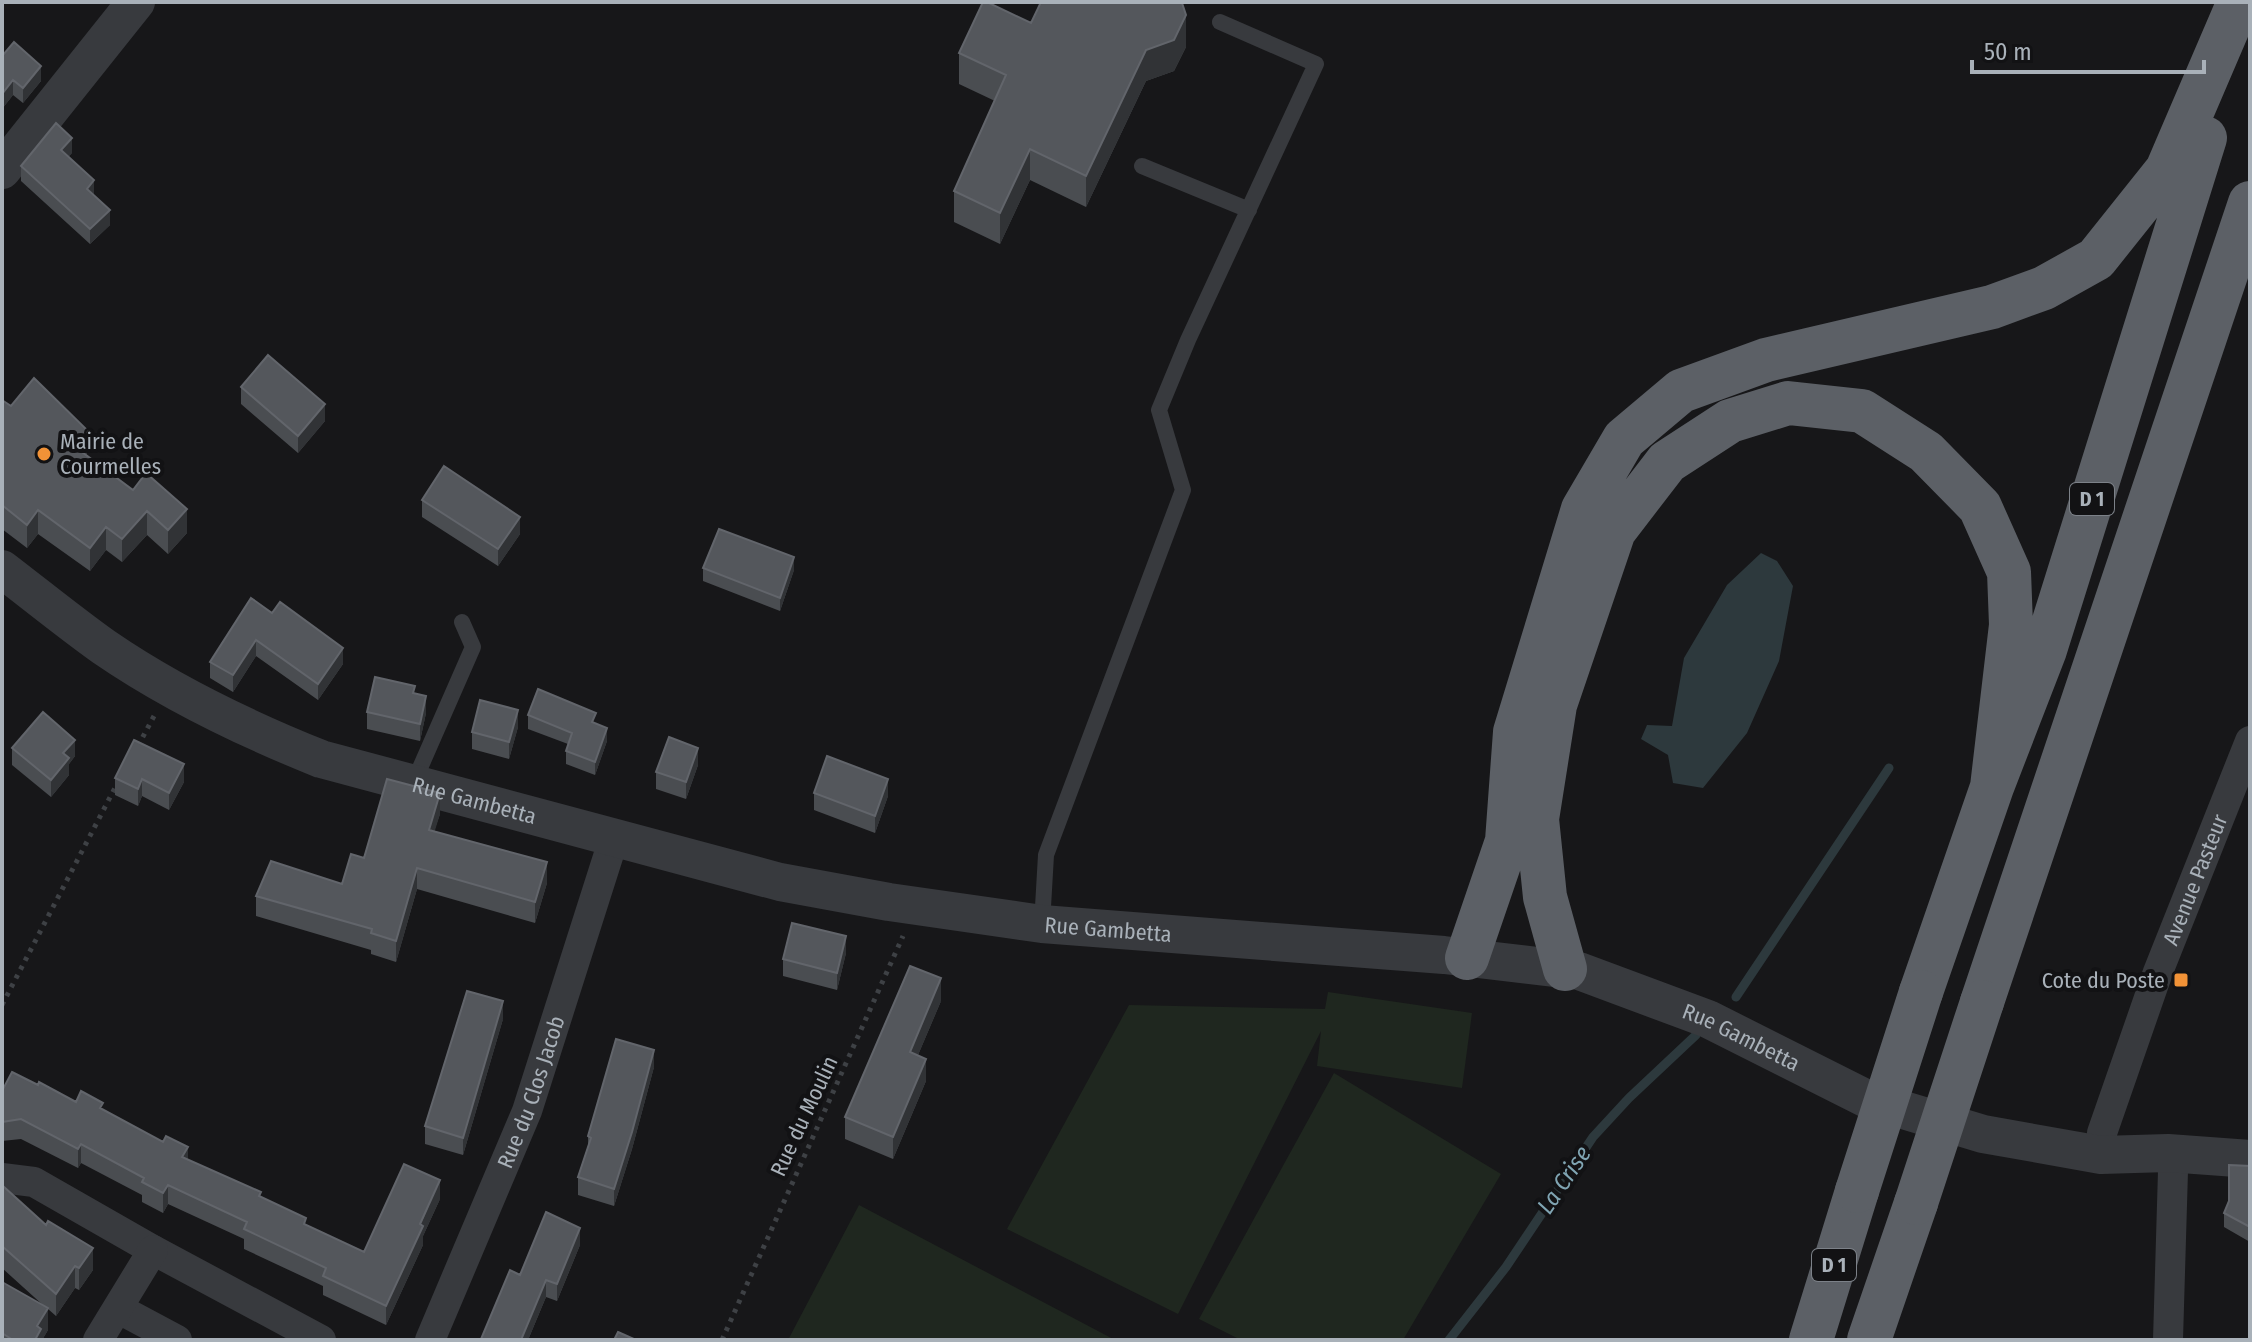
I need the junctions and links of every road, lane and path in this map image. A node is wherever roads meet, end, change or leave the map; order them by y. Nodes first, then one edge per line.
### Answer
1 (136, 2) edge
2 (2239, 2) edge
3 (2248, 2) edge
4 (1220, 22) dead end
5 (1142, 166) dead end
6 (2, 170) edge
7 (2250, 203) edge
8 (1249, 210) junction
9 (2, 569) edge
10 (462, 622) dead end
11 (170, 686) junction
12 (2250, 741) edge
13 (133, 754) edge
14 (119, 781) edge
15 (413, 784) junction
16 (1992, 787) junction
17 (614, 838) junction
18 (917, 906) junction
19 (1042, 924) junction
20 (1467, 958) junction
21 (1565, 969) junction
22 (2, 1005) edge
23 (2168, 1153) junction
24 (2101, 1155) junction
25 (2250, 1159) edge
26 (2, 1178) edge
27 (1916, 1203) junction
28 (153, 1250) junction
29 (119, 1309) junction
30 (98, 1340) edge
31 (177, 1340) edge
32 (321, 1340) edge
33 (430, 1340) edge
34 (722, 1340) edge
35 (1811, 1340) edge
36 (1869, 1340) edge
37 (1891, 1340) edge
38 (2168, 1340) edge

1 - 6 street
2 - 20 highway
3 - 16 highway, D 1
4 - 8 lane
5 - 8 lane
7 - 27 highway, D 1, bridge
8 - 19 lane
9 - 11 street, Rue Gambetta
10 - 15 lane
11 - 13 path
11 - 15 street, Rue Gambetta
12 - 24 street, Avenue Pasteur
14 - 22 path
15 - 17 street, Rue Gambetta
16 - 21 highway
16 - 35 highway, D 1, bridge
17 - 18 street, Rue Gambetta
17 - 33 street, Rue du Clos Jacob
18 - 19 street, Rue Gambetta
18 - 34 path, Rue du Moulin
19 - 20 street, Rue Gambetta
20 - 21 street, Rue Gambetta
21 - 24 street, Rue Gambetta
23 - 24 street, Rue Gambetta
23 - 25 street, Rue Gambetta
23 - 38 street
26 - 28 street
27 - 36 highway, D 1
27 - 37 highway
28 - 29 street
28 - 32 street
29 - 30 street
29 - 31 street

